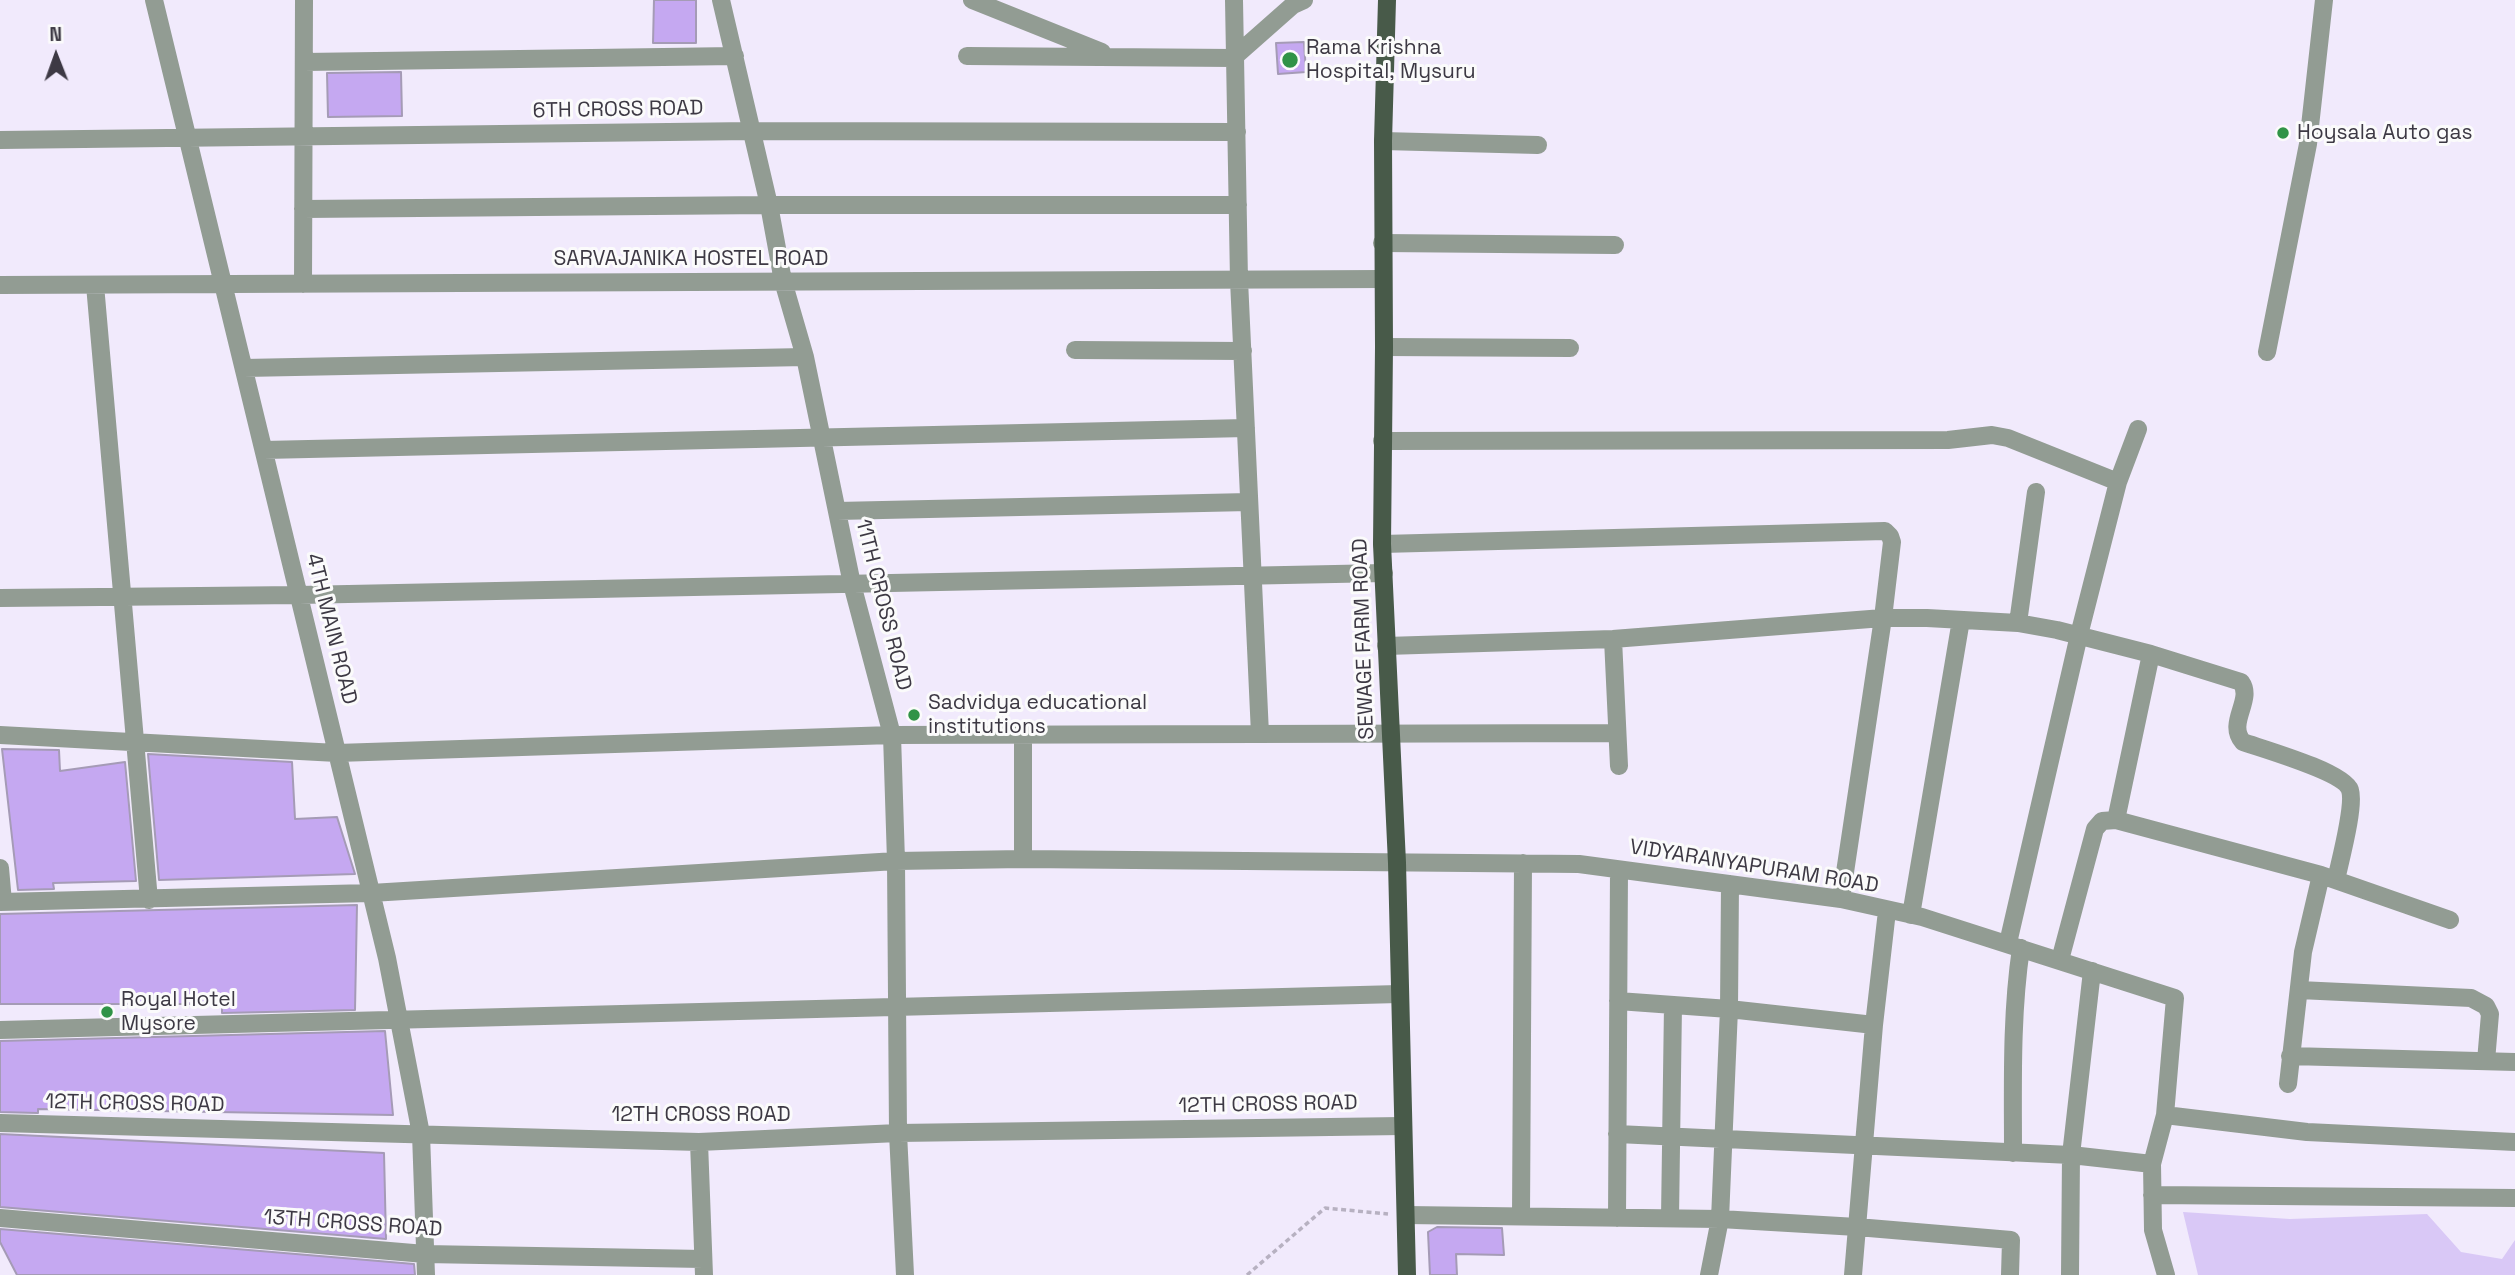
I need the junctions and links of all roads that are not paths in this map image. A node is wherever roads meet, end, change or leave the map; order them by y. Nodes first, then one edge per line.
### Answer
1 (154, 0) edge
2 (304, 0) edge
3 (721, 0) edge
4 (972, 0) edge
5 (1234, 0) edge
6 (1304, 0) edge
7 (1387, 0) edge
8 (2324, 0) edge
9 (735, 56) junction
10 (967, 56) dead end
11 (1114, 56) junction
12 (1233, 58) junction
13 (304, 62) junction
14 (752, 131) junction
15 (1237, 132) junction
16 (188, 138) junction
17 (304, 138) junction
18 (0, 140) edge
19 (1383, 141) junction
20 (1538, 145) dead end
21 (769, 205) junction
22 (1238, 205) junction
23 (303, 209) junction
24 (1382, 243) junction
25 (1615, 245) dead end
26 (1382, 279) junction
27 (1239, 280) junction
28 (783, 282) junction
29 (222, 284) junction
30 (303, 284) junction
31 (0, 285) edge
32 (95, 285) junction
33 (1384, 347) junction
34 (1570, 348) dead end
35 (1075, 350) dead end
36 (1243, 351) junction
37 (2267, 352) dead end
38 (804, 357) junction
39 (244, 368) junction
40 (1246, 428) junction
41 (2138, 429) dead end
42 (822, 438) junction
43 (1382, 441) junction
44 (264, 450) junction
45 (2118, 482) junction
46 (2036, 492) dead end
47 (1249, 502) junction
48 (837, 511) junction
49 (1382, 544) junction
50 (1384, 573) junction
51 (1253, 576) junction
52 (852, 584) junction
53 (299, 595) junction
54 (122, 597) junction
55 (0, 598) edge
56 (1883, 618) junction
57 (1961, 620) junction
58 (2018, 623) junction
59 (2079, 635) junction
60 (1613, 639) junction
61 (1387, 646) junction
62 (2151, 654) junction
63 (1617, 733) junction
64 (1023, 734) junction
65 (1260, 734) junction
66 (0, 735) edge
67 (892, 735) junction
68 (1390, 735) junction
69 (135, 742) junction
70 (337, 753) junction
71 (1619, 766) dead end
72 (2116, 820) junction
73 (1023, 859) junction
74 (896, 861) junction
75 (1397, 863) junction
76 (1523, 863) junction
77 (0, 868) edge
78 (1619, 870) junction
79 (2329, 877) junction
80 (1730, 884) junction
81 (371, 893) junction
82 (1841, 899) junction
83 (149, 900) junction
84 (1, 902) edge
85 (1886, 911) junction
86 (1911, 915) junction
87 (2450, 920) dead end
88 (2014, 945) junction
89 (2060, 960) junction
90 (2092, 971) junction
91 (2299, 990) junction
92 (1399, 994) junction
93 (1618, 1001) junction
94 (1674, 1005) junction
95 (896, 1007) junction
96 (1729, 1009) junction
97 (399, 1020) junction
98 (1874, 1025) junction
99 (0, 1030) edge
100 (2290, 1056) junction
101 (2486, 1061) junction
102 (2515, 1062) edge
103 (2288, 1084) dead end
104 (2165, 1115) junction
105 (0, 1123) edge
106 (1402, 1126) junction
107 (898, 1133) junction
108 (421, 1134) junction
109 (1617, 1134) junction
110 (1670, 1136) junction
111 (1724, 1139) junction
112 (699, 1142) junction
113 (2515, 1142) edge
114 (1864, 1146) junction
115 (2013, 1153) junction
116 (2071, 1156) junction
117 (2152, 1164) junction
118 (2152, 1195) junction
119 (2515, 1198) edge
120 (1406, 1215) junction
121 (1521, 1216) junction
122 (0, 1218) edge
123 (1617, 1218) junction
124 (1670, 1218) junction
125 (1720, 1219) junction
126 (1857, 1227) junction
127 (425, 1254) junction
128 (704, 1267) edge
129 (426, 1275) edge
130 (905, 1275) edge
131 (1407, 1275) edge
132 (1709, 1275) edge
133 (1853, 1275) edge
134 (2010, 1275) edge
135 (2070, 1275) edge
136 (2166, 1275) edge

1 - 16 street, 4TH MAIN ROAD
2 - 13 street
3 - 9 street, 11TH CROSS ROAD
4 - 11 street
5 - 12 street
6 - 12 street
7 - 19 main road, SEWAGE FARM ROAD
8 - 37 street
9 - 13 street
9 - 14 street, 11TH CROSS ROAD
10 - 11 street
11 - 12 street
12 - 15 street
13 - 17 street
14 - 15 street, 6TH CROSS ROAD
14 - 17 street, 6TH CROSS ROAD
14 - 21 street, 11TH CROSS ROAD
15 - 22 street
16 - 17 street, 6TH CROSS ROAD
16 - 18 street, 6TH CROSS ROAD
16 - 29 street, 4TH MAIN ROAD
17 - 23 street
19 - 20 street
19 - 24 main road, SEWAGE FARM ROAD
21 - 22 street
21 - 23 street
21 - 28 street, 11TH CROSS ROAD
22 - 27 street
23 - 30 street
24 - 25 street
24 - 26 main road, SEWAGE FARM ROAD
26 - 27 street, SARVAJANIKA HOSTEL ROAD
26 - 33 main road, SEWAGE FARM ROAD
27 - 28 street, SARVAJANIKA HOSTEL ROAD
27 - 36 street
28 - 30 street, SARVAJANIKA HOSTEL ROAD
28 - 38 street, 11TH CROSS ROAD
29 - 30 street, SARVAJANIKA HOSTEL ROAD
29 - 32 street, SARVAJANIKA HOSTEL ROAD
29 - 39 street, 4TH MAIN ROAD
31 - 32 street, SARVAJANIKA HOSTEL ROAD
32 - 54 street
33 - 34 street
33 - 43 main road, SEWAGE FARM ROAD
35 - 36 street
36 - 40 street
38 - 39 street
38 - 42 street, 11TH CROSS ROAD
39 - 44 street, 4TH MAIN ROAD
40 - 42 street
40 - 47 street
41 - 45 street
42 - 44 street
42 - 48 street, 11TH CROSS ROAD
43 - 45 street
43 - 49 main road, SEWAGE FARM ROAD
44 - 53 street, 4TH MAIN ROAD
45 - 59 street
46 - 58 street
47 - 48 street
47 - 51 street
48 - 52 street, 11TH CROSS ROAD
49 - 50 main road, SEWAGE FARM ROAD
49 - 56 street
50 - 51 street
50 - 61 main road, SEWAGE FARM ROAD
51 - 52 street
51 - 65 street
52 - 53 street
52 - 67 street, 11TH CROSS ROAD
53 - 54 street
53 - 70 street, 4TH MAIN ROAD
54 - 55 street
54 - 69 street
56 - 57 street
56 - 60 street
56 - 82 street
57 - 58 street
57 - 86 street
58 - 59 street
59 - 62 street
59 - 88 street
60 - 61 street
60 - 63 street
61 - 68 main road, SEWAGE FARM ROAD
62 - 72 street
62 - 79 street
63 - 68 street
63 - 71 street
64 - 65 street
64 - 67 street
64 - 73 street
65 - 68 street
66 - 69 street
67 - 70 street
67 - 74 street, 11TH CROSS ROAD
68 - 75 main road, SEWAGE FARM ROAD
69 - 70 street
69 - 83 street
70 - 81 street, 4TH MAIN ROAD
72 - 79 street
72 - 89 street
73 - 74 street, VIDYARANYAPURAM ROAD
73 - 75 street, VIDYARANYAPURAM ROAD
74 - 81 street, VIDYARANYAPURAM ROAD
74 - 95 street, 11TH CROSS ROAD
75 - 76 street, VIDYARANYAPURAM ROAD
75 - 92 main road, SEWAGE FARM ROAD
76 - 78 street, VIDYARANYAPURAM ROAD
76 - 121 street
77 - 84 street
78 - 80 street, VIDYARANYAPURAM ROAD
78 - 93 street
79 - 87 street
79 - 91 street
80 - 82 street, VIDYARANYAPURAM ROAD
80 - 96 street
81 - 83 street, VIDYARANYAPURAM ROAD
81 - 97 street, 4TH MAIN ROAD
82 - 85 street, VIDYARANYAPURAM ROAD
83 - 84 street, VIDYARANYAPURAM ROAD
85 - 86 street, VIDYARANYAPURAM ROAD
85 - 98 street
86 - 88 street, VIDYARANYAPURAM ROAD
88 - 89 street, VIDYARANYAPURAM ROAD
88 - 115 street
89 - 90 street, VIDYARANYAPURAM ROAD
90 - 104 street, VIDYARANYAPURAM ROAD
90 - 116 street
91 - 100 street
91 - 101 street
92 - 95 street
92 - 106 main road, SEWAGE FARM ROAD
93 - 94 street
93 - 109 street
94 - 96 street
94 - 110 street
95 - 97 street
95 - 107 street, 11TH CROSS ROAD
96 - 98 street
96 - 111 street
97 - 99 street
97 - 108 street, 4TH MAIN ROAD
98 - 114 street
100 - 101 street
100 - 103 street
101 - 102 street
104 - 113 street
104 - 117 street
105 - 108 street, 12TH CROSS ROAD
106 - 107 street, 12TH CROSS ROAD
106 - 120 main road, SEWAGE FARM ROAD
107 - 112 street, 12TH CROSS ROAD
107 - 130 street, 11TH CROSS ROAD
108 - 112 street, 12TH CROSS ROAD
108 - 127 street, 4TH MAIN ROAD
109 - 110 street
109 - 123 street
110 - 111 street
110 - 124 street
111 - 114 street
111 - 125 street
112 - 128 street
114 - 115 street
114 - 126 street
115 - 116 street
116 - 117 street
116 - 135 street
117 - 118 street
118 - 119 street
118 - 136 street
120 - 121 street
120 - 131 main road, SEWAGE FARM ROAD
121 - 123 street
122 - 127 street, 13TH CROSS ROAD
123 - 124 street
124 - 125 street
125 - 126 street
125 - 132 street
126 - 133 street
126 - 134 street
127 - 128 street, 13TH CROSS ROAD
127 - 129 street, 4TH MAIN ROAD

